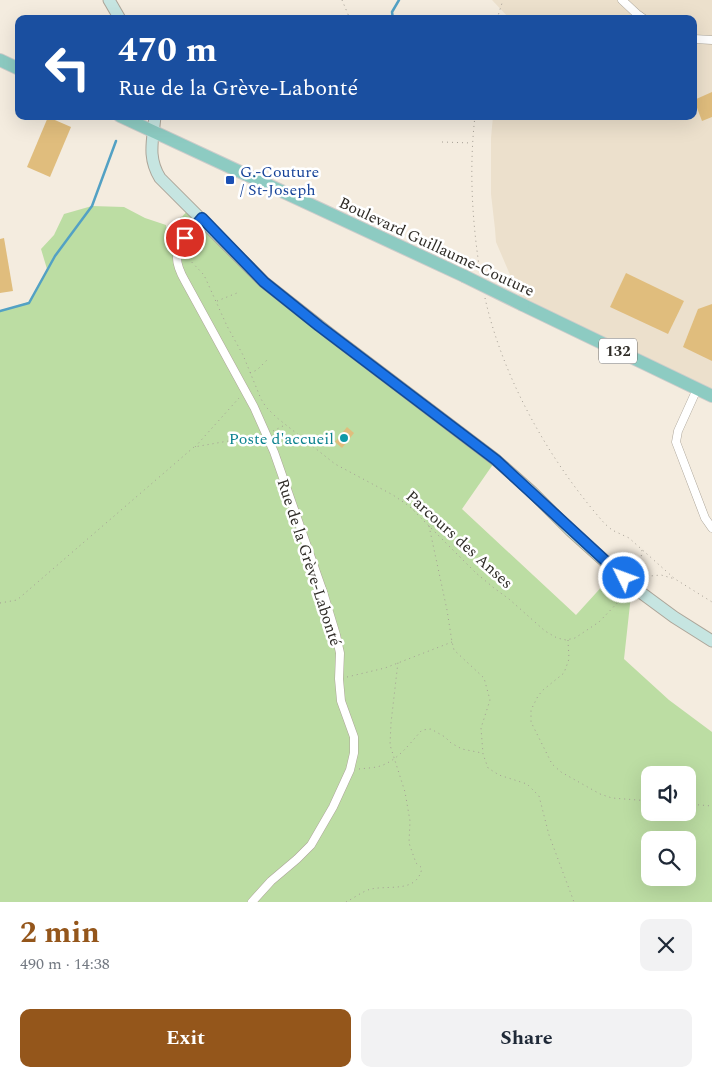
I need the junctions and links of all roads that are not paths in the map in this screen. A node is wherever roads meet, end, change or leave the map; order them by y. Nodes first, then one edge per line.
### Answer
1 (109, 0) edge
2 (622, 0) edge
3 (118, 15) edge
4 (638, 15) edge
5 (697, 38) edge
6 (712, 40) edge
7 (0, 60) edge
8 (15, 67) edge
9 (128, 120) edge
10 (155, 120) edge
11 (154, 132) junction
12 (202, 218) junction
13 (697, 389) junction
14 (712, 396) edge
15 (712, 528) edge
16 (712, 641) edge
17 (252, 902) edge

1 - 3 street
2 - 4 street
5 - 6 street
7 - 8 main road
9 - 11 main road, Boulevard Guillaume-Couture / 132
10 - 11 street
11 - 12 street
11 - 13 main road, Boulevard Guillaume-Couture / 132, bridge
12 - 16 street
12 - 17 street, Rue de la Grève-Labonté
13 - 14 main road, Boulevard Guillaume-Couture / 132
13 - 15 street

